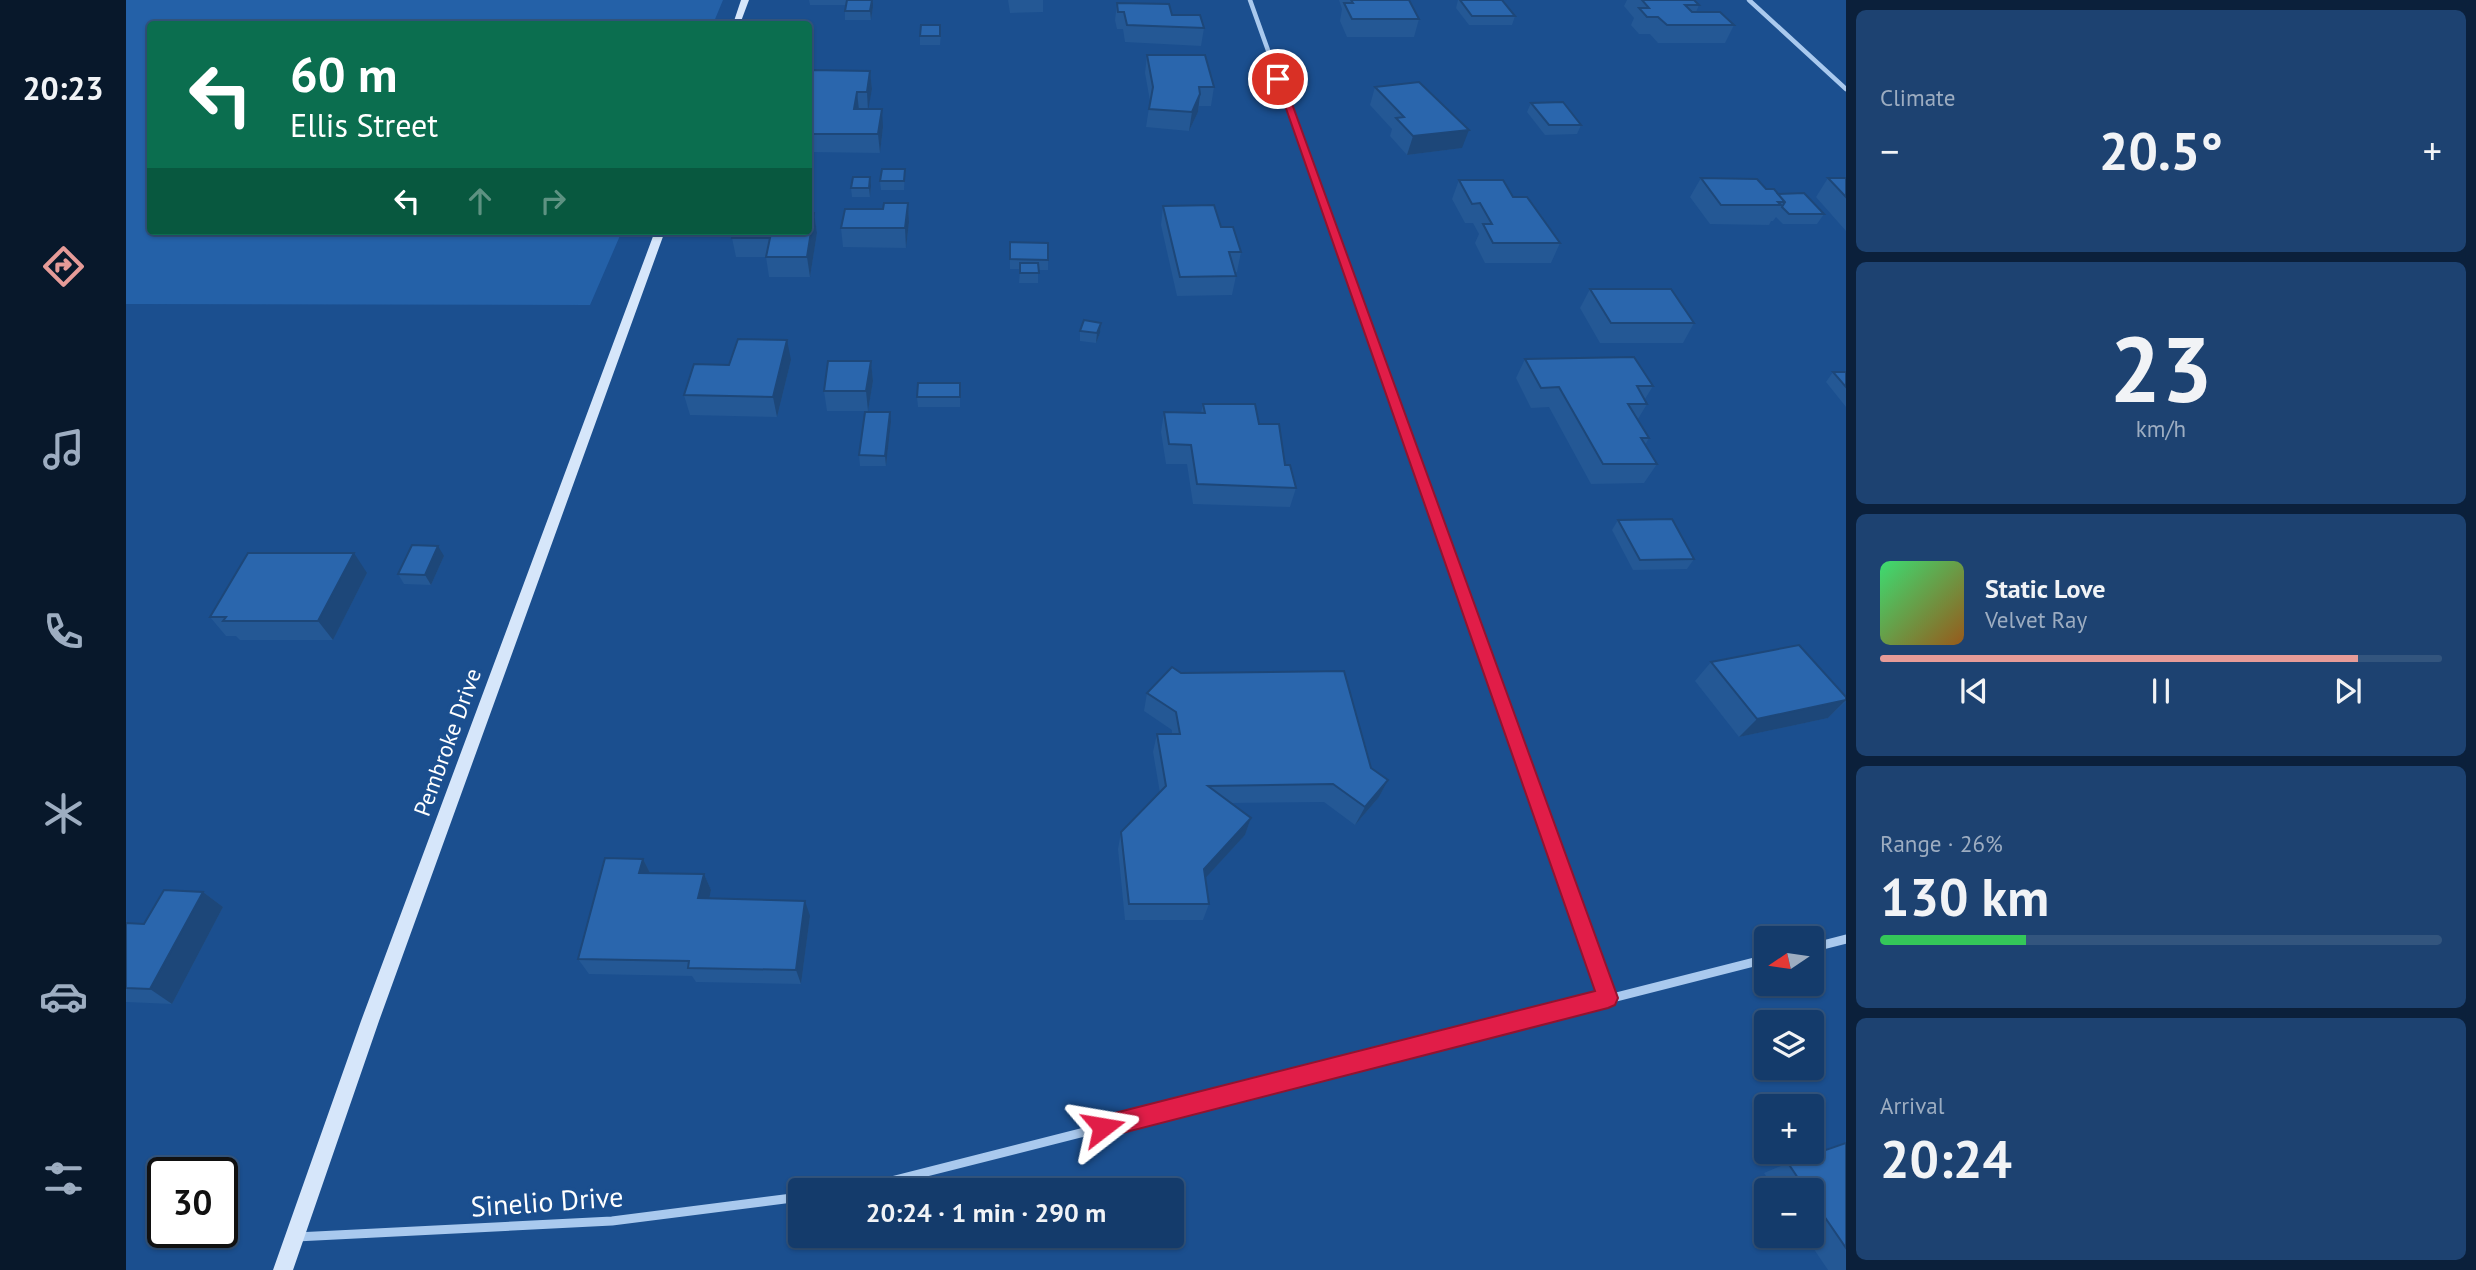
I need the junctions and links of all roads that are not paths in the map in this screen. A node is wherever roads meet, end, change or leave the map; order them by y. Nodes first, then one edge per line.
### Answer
1 (745, 0) edge
2 (1250, 0) edge
3 (1749, 0) edge
4 (737, 21) edge
5 (1846, 89) edge
6 (659, 235) edge
7 (1846, 939) edge
8 (1824, 945) edge
9 (1754, 962) edge
10 (1608, 998) junction
11 (903, 1178) edge
12 (788, 1199) edge
13 (295, 1237) junction
14 (283, 1270) edge

1 - 4 street
2 - 10 street
3 - 5 street
6 - 13 street, Pembroke Drive
7 - 8 street
9 - 10 street
10 - 11 street
12 - 13 street, Sinelio Drive
13 - 14 street, Pembroke Drive

